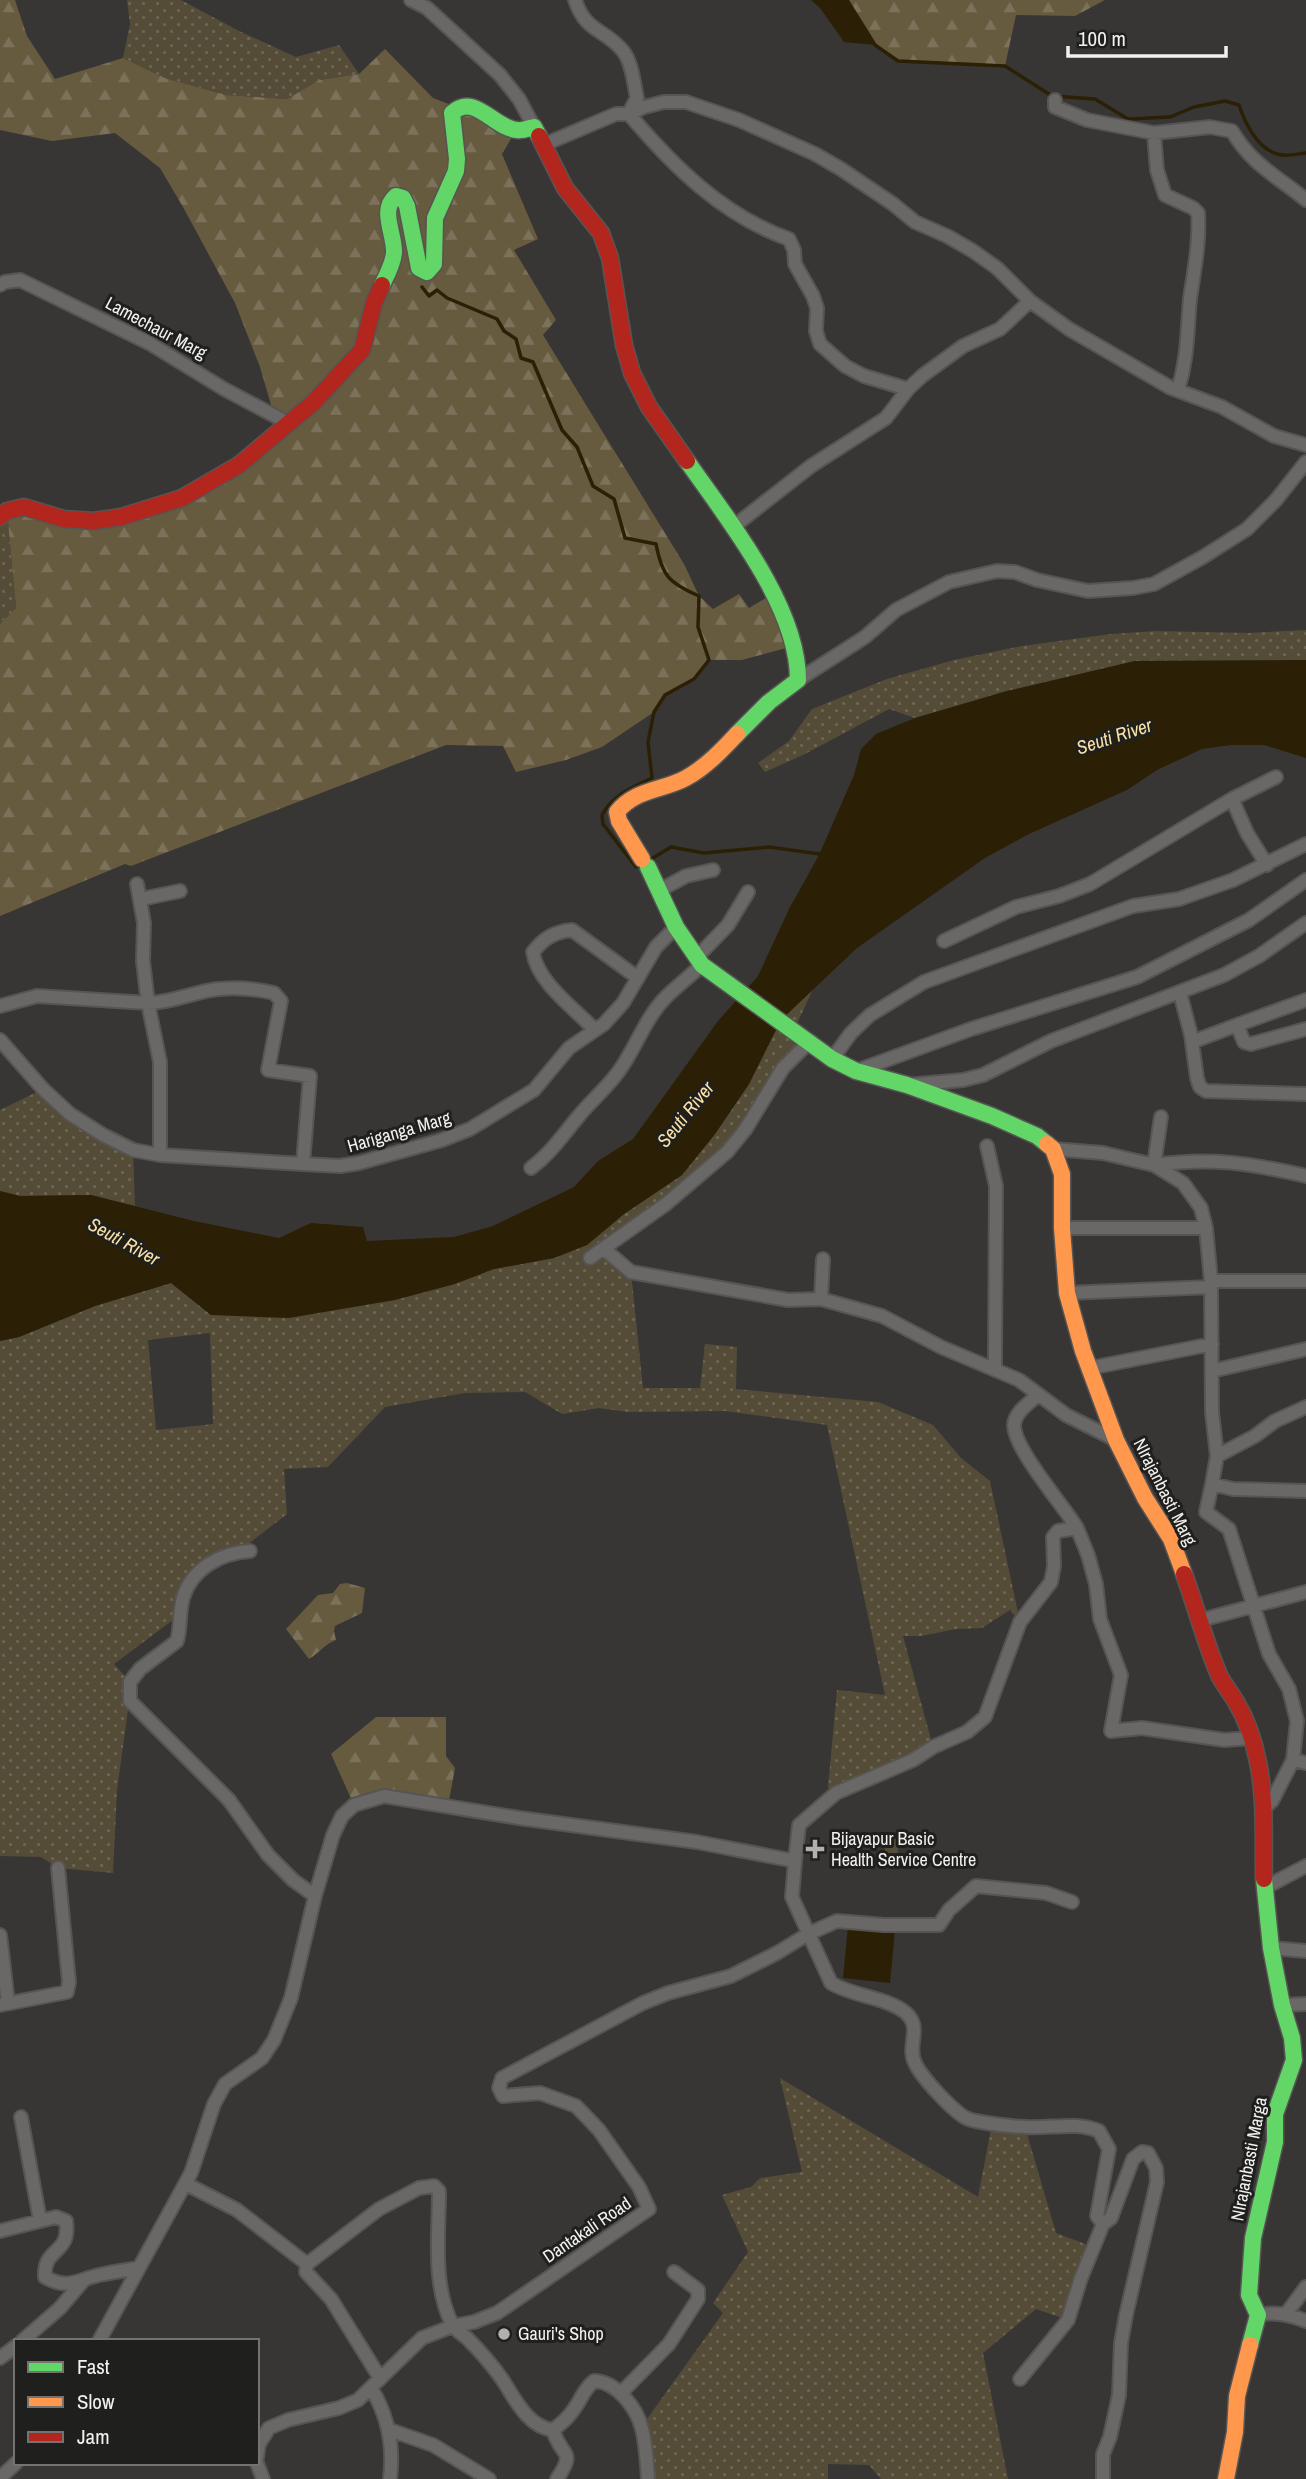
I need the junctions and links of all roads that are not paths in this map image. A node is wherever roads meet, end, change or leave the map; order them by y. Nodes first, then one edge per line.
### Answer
1 (411, 0) edge
2 (575, 0) edge
3 (432, 4) edge
4 (1055, 100) dead end
5 (629, 114) junction
6 (534, 127) junction
7 (1154, 133) junction
8 (543, 145) junction
9 (1306, 200) edge
10 (0, 285) edge
11 (1030, 301) junction
12 (908, 389) junction
13 (1178, 390) junction
14 (289, 424) junction
15 (1306, 445) edge
16 (1306, 462) edge
17 (0, 517) edge
18 (733, 527) junction
19 (798, 680) junction
20 (1276, 777) dead end
21 (1232, 799) junction
22 (1306, 844) edge
23 (1267, 865) junction
24 (713, 870) dead end
25 (1306, 880) edge
26 (137, 884) dead end
27 (660, 890) junction
28 (180, 891) dead end
29 (748, 892) dead end
30 (141, 899) junction
31 (1306, 923) edge
32 (676, 927) junction
33 (944, 941) dead end
34 (703, 965) junction
35 (638, 978) junction
36 (1180, 993) junction
37 (1306, 1000) edge
38 (148, 1003) junction
39 (0, 1006) edge
40 (1237, 1025) junction
41 (1306, 1029) edge
42 (595, 1030) junction
43 (0, 1040) edge
44 (810, 1041) junction
45 (1192, 1042) junction
46 (832, 1059) junction
47 (856, 1071) junction
48 (908, 1085) junction
49 (1306, 1094) edge
50 (1160, 1117) dead end
51 (987, 1146) dead end
52 (1053, 1149) junction
53 (160, 1155) junction
54 (303, 1164) junction
55 (1154, 1165) junction
56 (531, 1168) dead end
57 (1306, 1176) edge
58 (1062, 1228) junction
59 (1206, 1228) junction
60 (604, 1249) junction
61 (590, 1258) dead end
62 (823, 1259) dead end
63 (1306, 1281) edge
64 (1211, 1284) junction
65 (1067, 1293) junction
66 (821, 1299) junction
67 (1212, 1344) junction
68 (1306, 1349) edge
69 (995, 1368) junction
70 (1090, 1368) junction
71 (1212, 1371) junction
72 (1038, 1395) junction
73 (1306, 1407) edge
74 (1116, 1440) junction
75 (1217, 1456) junction
76 (1212, 1484) junction
77 (1306, 1491) edge
78 (1077, 1528) junction
79 (250, 1552) dead end
80 (1306, 1592) edge
81 (1255, 1607) junction
82 (1201, 1619) junction
83 (1252, 1738) junction
84 (1299, 1762) edge
85 (1263, 1809) junction
86 (795, 1861) junction
87 (1306, 1866) edge
88 (58, 1868) dead end
89 (1264, 1888) junction
90 (315, 1896) junction
91 (1072, 1902) dead end
92 (808, 1934) junction
93 (0, 1935) edge
94 (1270, 1948) junction
95 (1306, 1951) edge
96 (4, 2004) edge
97 (1306, 2004) edge
98 (1282, 2005) junction
99 (21, 2117) dead end
100 (186, 2184) junction
101 (40, 2220) junction
102 (1103, 2224) junction
103 (0, 2231) edge
104 (307, 2264) junction
105 (139, 2268) junction
106 (674, 2272) dead end
107 (83, 2281) junction
108 (1306, 2287) edge
109 (1286, 2314) junction
110 (1258, 2315) junction
111 (1306, 2320) edge
112 (453, 2326) junction
113 (24, 2339) edge
114 (100, 2339) edge
115 (380, 2378) junction
116 (1020, 2379) dead end
117 (371, 2388) junction
118 (621, 2393) junction
119 (390, 2430) junction
120 (553, 2430) junction
121 (259, 2444) edge
122 (14, 2465) edge
123 (0, 2478) edge
124 (390, 2479) edge
125 (489, 2479) edge
126 (556, 2479) edge
127 (648, 2479) edge
128 (1103, 2479) edge
129 (1226, 2479) edge

1 - 3 street
2 - 5 street
3 - 6 street
4 - 7 street
5 - 8 street
5 - 11 street
5 - 12 street
6 - 8 street
6 - 14 street
7 - 9 street
7 - 13 street
8 - 18 street
10 - 14 street, Lamechaur Marg
11 - 12 street
11 - 13 street
12 - 18 street
13 - 15 street
14 - 17 street
16 - 19 street
18 - 19 street
19 - 27 street
20 - 21 street
21 - 23 street
21 - 33 street
22 - 23 street
23 - 46 street
24 - 27 street
25 - 47 street
26 - 30 street
27 - 32 street
28 - 30 street
29 - 34 street
30 - 38 street
31 - 36 street
32 - 34 street
32 - 35 street, Hariganga Marg
34 - 44 street
34 - 56 street
35 - 42 street, Hariganga Marg
35 - 42 street
36 - 45 street
36 - 48 street
37 - 40 street
38 - 39 street
38 - 53 street
38 - 54 street
40 - 41 street
40 - 45 street
42 - 54 street, Hariganga Marg
43 - 53 street, Hariganga Marg
44 - 46 street
44 - 60 street
45 - 49 street
46 - 47 street
47 - 48 street
48 - 52 street
50 - 55 street
51 - 69 street
52 - 55 street
52 - 58 street, NIrajanbasti Marg
53 - 54 street, Hariganga Marg
55 - 57 street
55 - 59 street
58 - 59 street
58 - 65 street, NIrajanbasti Marg
59 - 64 street
60 - 61 street
60 - 66 street
62 - 66 street
63 - 64 street
64 - 65 street
64 - 67 street
65 - 70 street, NIrajanbasti Marg
66 - 69 street
67 - 70 street
67 - 71 street
68 - 71 street
69 - 72 street
70 - 74 street, NIrajanbasti Marg
71 - 75 street
72 - 74 street
72 - 78 street
73 - 75 street
74 - 82 street, NIrajanbasti Marg
75 - 76 street
76 - 77 street
76 - 81 street
78 - 83 street
78 - 86 street
79 - 90 street
80 - 81 street
81 - 82 street
81 - 84 street
82 - 83 street, NIrajanbasti Marg
83 - 85 street, NIrajanbasti Marg
84 - 85 street
85 - 89 street, NIrajanbasti Marg
86 - 90 street
86 - 92 street
87 - 89 street
88 - 96 street
89 - 94 street, NIrajanbasti Marga
90 - 100 street
91 - 92 street
92 - 102 street
92 - 112 street, Dantakali Road
93 - 96 street
94 - 95 street
94 - 98 street, NIrajanbasti Marga
97 - 98 street
98 - 110 street, NIrajanbasti Marga
99 - 101 street
100 - 104 street
100 - 105 street
101 - 103 street
101 - 107 street
102 - 116 street
102 - 128 street
104 - 112 street
104 - 115 street
105 - 107 street
105 - 114 street
106 - 118 street
107 - 113 street
108 - 109 street
109 - 110 street
109 - 111 street
110 - 129 street
112 - 115 street, Dantakali Road
112 - 120 street
115 - 117 street, Dantakali Road
117 - 119 street
117 - 121 street, Dantakali Road
118 - 120 street
118 - 127 street
119 - 124 street
119 - 125 street
120 - 126 street
122 - 123 street

